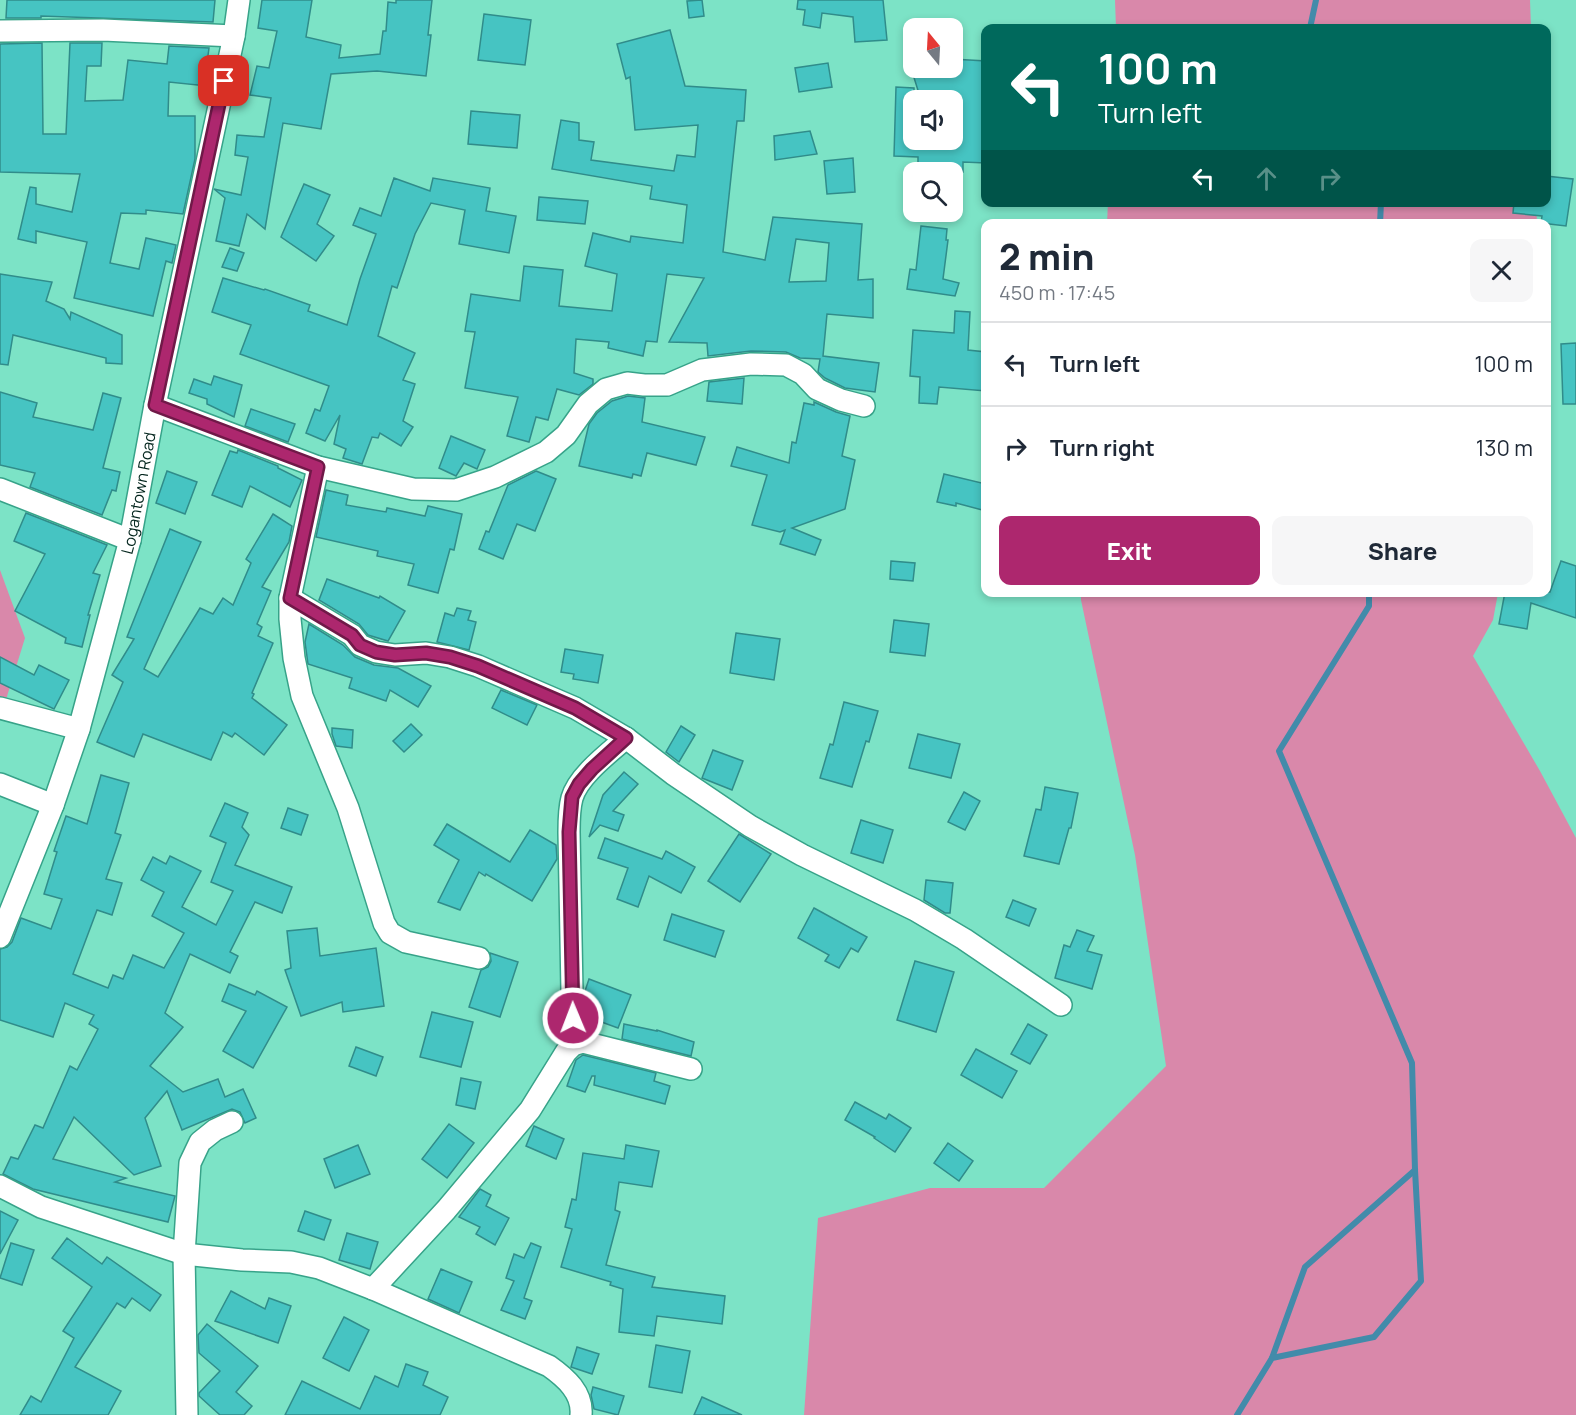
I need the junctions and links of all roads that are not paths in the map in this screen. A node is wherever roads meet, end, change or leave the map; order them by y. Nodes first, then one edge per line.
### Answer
1 (239, 0) edge
2 (0, 31) edge
3 (234, 36) junction
4 (155, 405) junction
5 (864, 406) dead end
6 (318, 467) junction
7 (0, 489) edge
8 (130, 540) junction
9 (290, 598) junction
10 (0, 708) edge
11 (79, 729) junction
12 (626, 738) junction
13 (0, 784) edge
14 (53, 805) junction
15 (0, 937) edge
16 (478, 958) dead end
17 (1060, 1005) dead end
18 (573, 1045) junction
19 (691, 1069) dead end
20 (232, 1122) dead end
21 (0, 1186) edge
22 (184, 1254) junction
23 (374, 1289) junction
24 (187, 1415) edge
25 (580, 1415) edge

1 - 3 street, Logantown Road
2 - 3 street
3 - 4 street, Logantown Road
4 - 6 street
4 - 8 street, Logantown Road
5 - 6 street
6 - 9 street
7 - 8 street
8 - 11 street, Logantown Road
9 - 12 street
9 - 16 street
10 - 11 street
11 - 14 street, Logantown Road
12 - 17 street
12 - 18 street
13 - 14 street
14 - 15 street, Logantown Road
18 - 19 street
18 - 23 street
20 - 22 street
21 - 22 street
22 - 23 street
22 - 24 street
23 - 25 street

